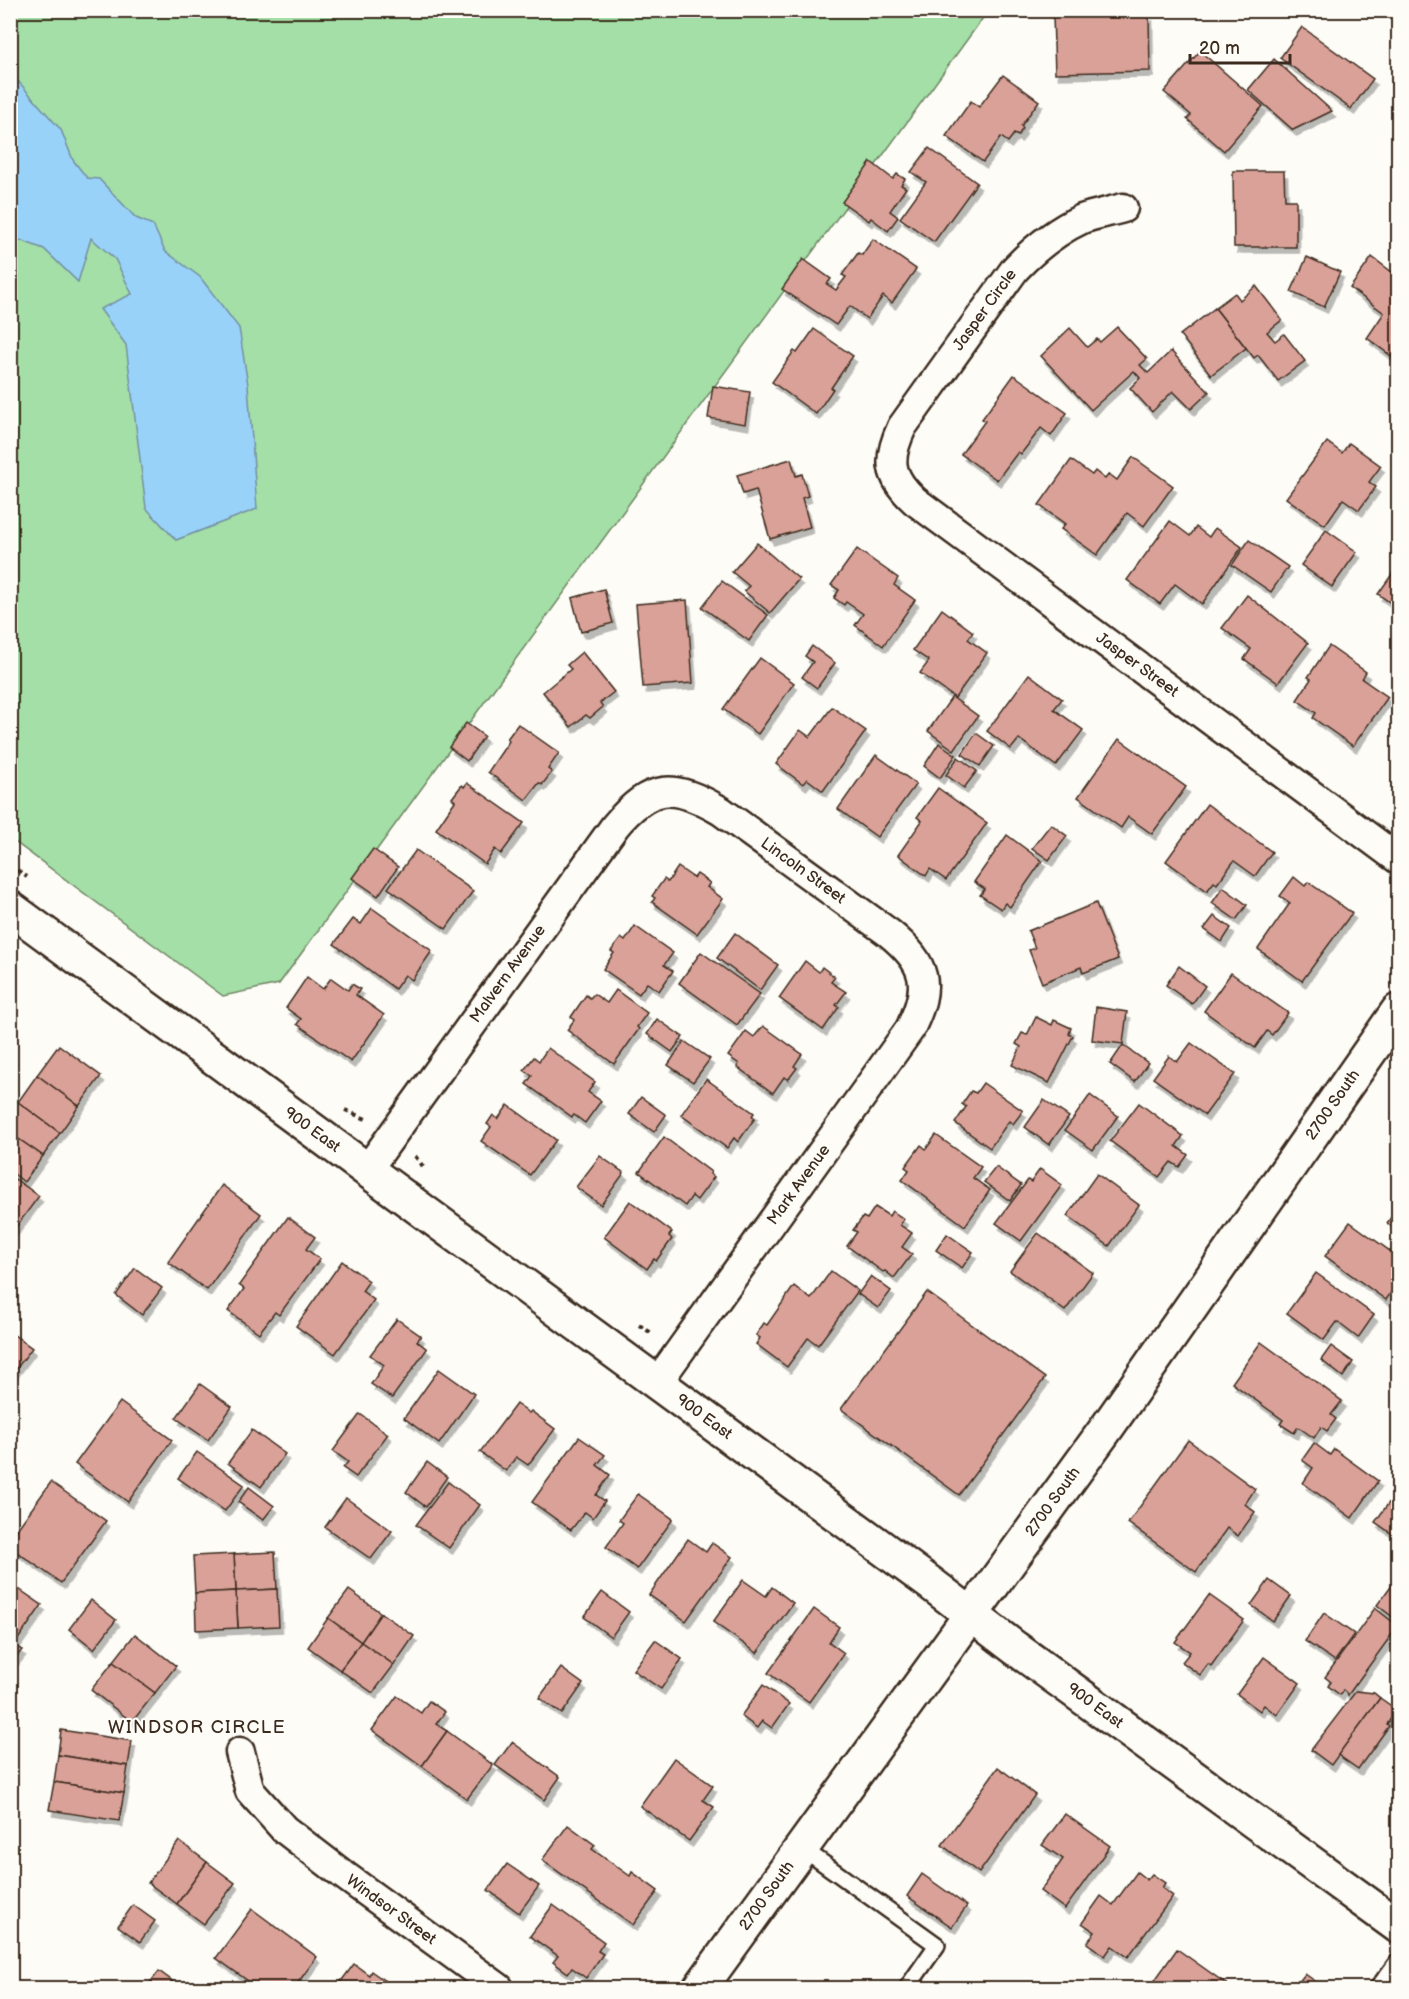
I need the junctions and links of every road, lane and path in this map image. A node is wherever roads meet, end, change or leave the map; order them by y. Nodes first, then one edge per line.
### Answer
1 (1123, 208) dead end
2 (891, 459) joint
3 (662, 791) joint
4 (1398, 859) edge
5 (10, 908) edge
6 (924, 980) joint
7 (1398, 1011) edge
8 (367, 1170) junction
9 (657, 1383) junction
10 (972, 1614) junction
11 (240, 1752) dead end
12 (802, 1848) junction
13 (1398, 1926) edge
14 (1398, 1961) edge
15 (499, 1989) edge
16 (700, 1989) edge
17 (907, 1989) edge
18 (1378, 1989) edge

1 - 2 street, Jasper Circle
2 - 4 street, Jasper Street
3 - 6 street, Lincoln Street
3 - 8 street, Malvern Avenue
5 - 8 street, 900 East
6 - 9 street, Mark Avenue
7 - 10 street, 2700 South
8 - 9 street, 900 East
9 - 10 street, 900 East
10 - 12 street, 2700 South
10 - 13 street, 900 East
11 - 15 street, Windsor Street
12 - 16 street, 2700 South
12 - 17 lane
14 - 18 lane

